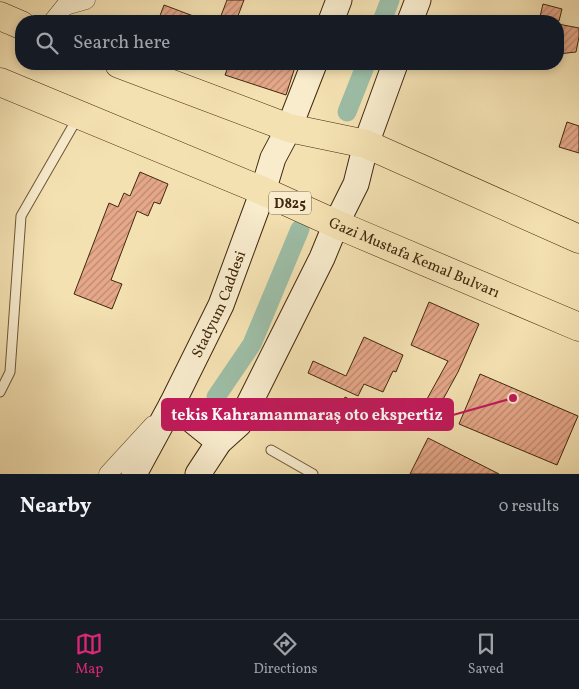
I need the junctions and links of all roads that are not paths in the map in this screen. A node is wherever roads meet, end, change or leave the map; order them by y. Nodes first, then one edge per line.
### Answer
1 (86, 0) edge
2 (339, 0) edge
3 (418, 0) edge
4 (58, 15) edge
5 (333, 15) edge
6 (412, 15) edge
7 (0, 16) edge
8 (15, 23) edge
9 (135, 70) edge
10 (312, 70) edge
11 (393, 70) edge
12 (0, 82) edge
13 (79, 115) junction
14 (289, 128) junction
15 (366, 144) junction
16 (263, 191) junction
17 (336, 224) junction
18 (579, 239) edge
19 (579, 327) edge
20 (0, 392) edge
21 (172, 404) junction
22 (219, 442) junction
23 (271, 450) dead end
24 (108, 474) edge
25 (134, 474) edge
26 (198, 474) edge
27 (313, 474) edge

1 - 4 street
2 - 5 main road
3 - 6 main road
7 - 8 highway
9 - 14 highway
10 - 14 main road, Stadyum Caddesi
11 - 15 main road
12 - 13 highway, Gazi Mustafa Kemal Bulvarı / D825
13 - 16 highway, Gazi Mustafa Kemal Bulvarı / D825
13 - 20 lane
14 - 15 highway
14 - 16 main road, Stadyum Caddesi
15 - 17 main road
15 - 18 highway
16 - 17 highway, Gazi Mustafa Kemal Bulvarı / D825
16 - 21 main road, Stadyum Caddesi
17 - 19 highway, Gazi Mustafa Kemal Bulvarı / D825
17 - 22 main road
21 - 22 main road
21 - 24 street
21 - 25 main road, Stadyum Caddesi
22 - 26 main road
23 - 27 lane

